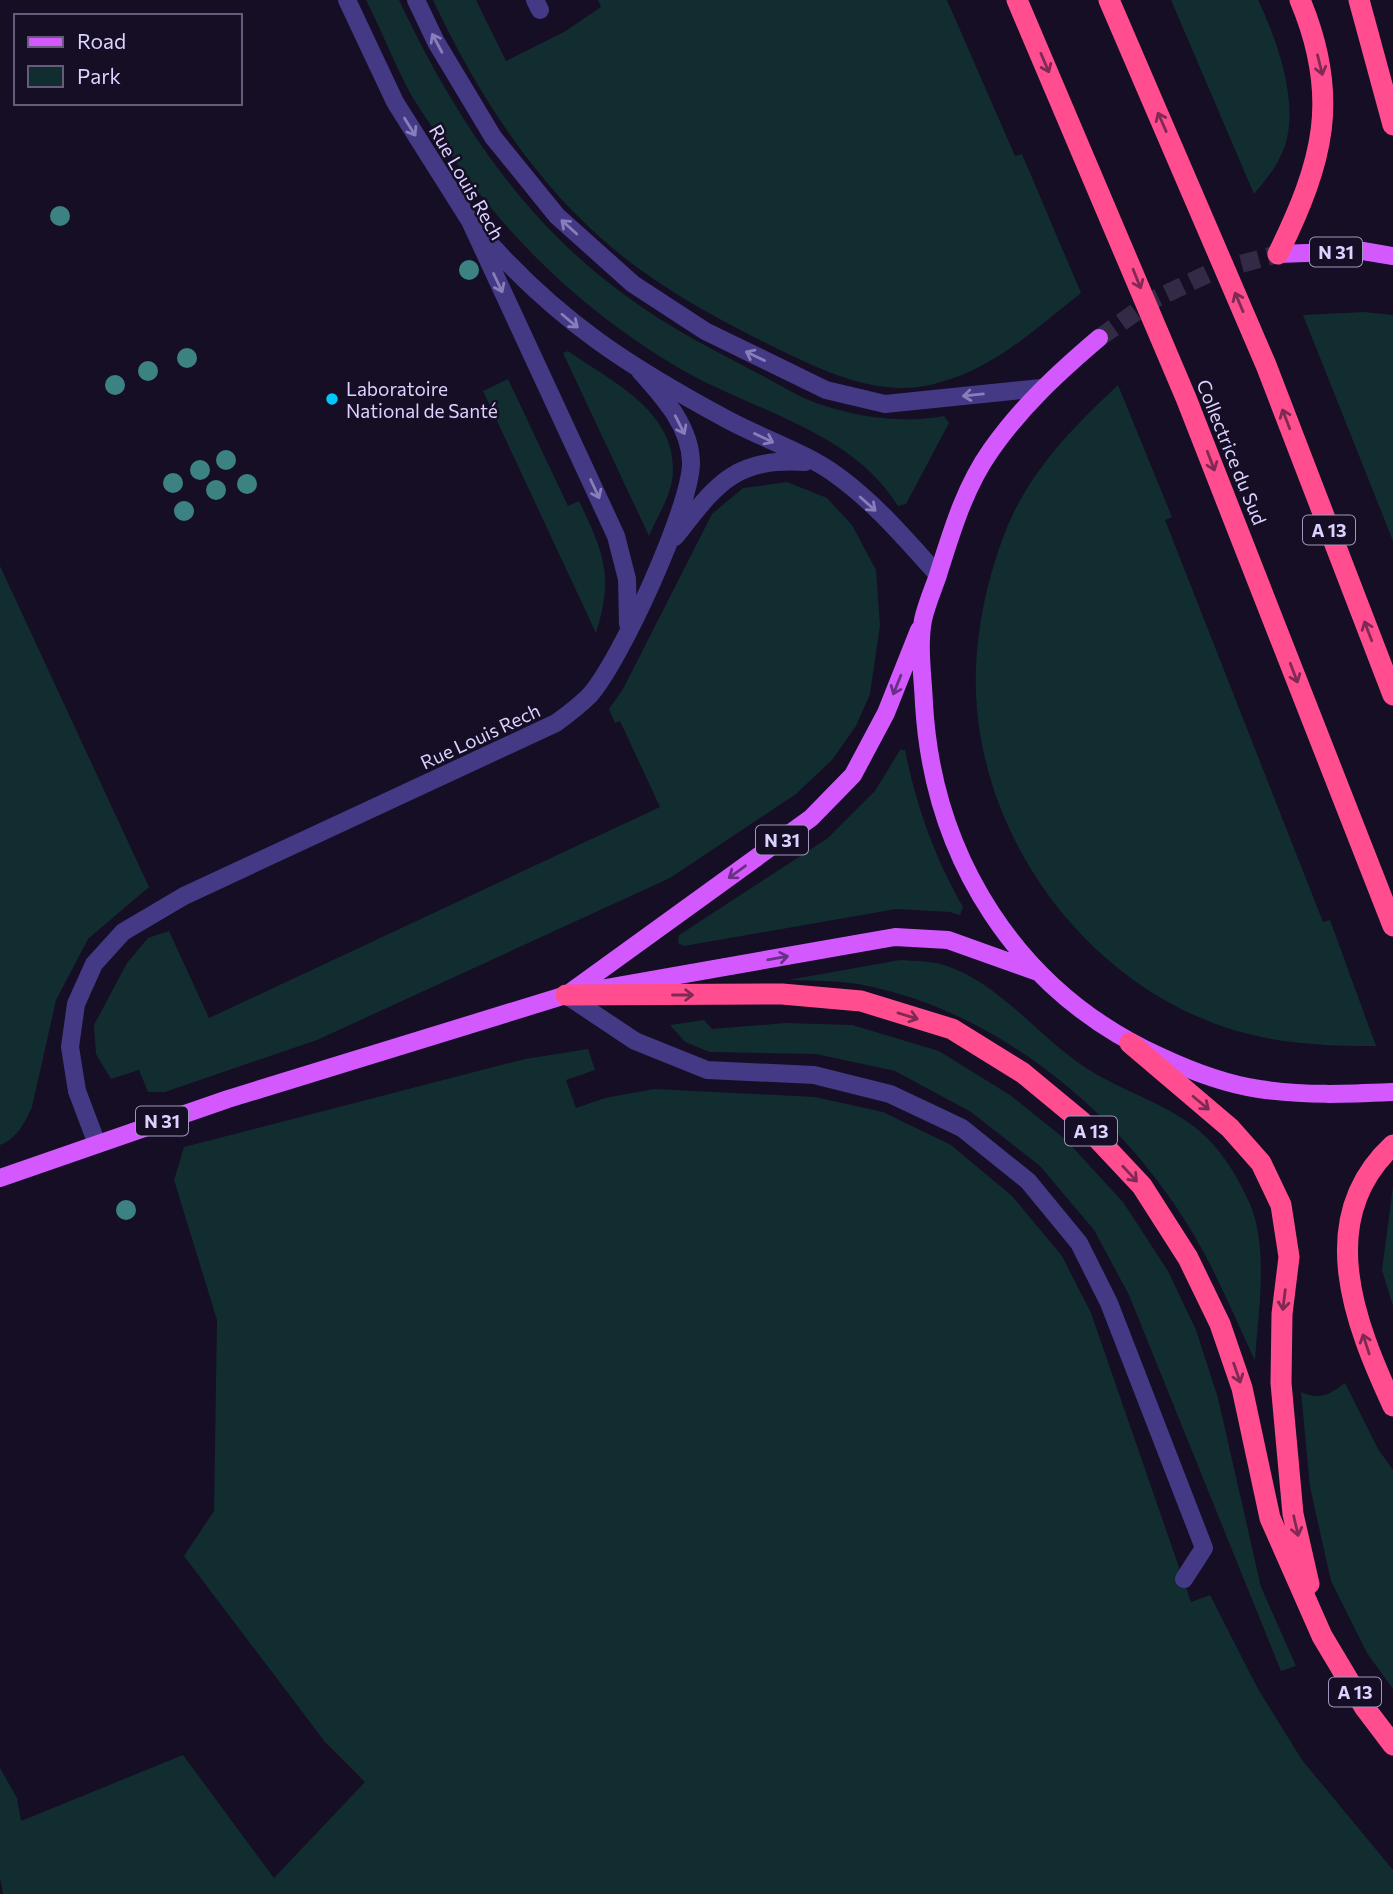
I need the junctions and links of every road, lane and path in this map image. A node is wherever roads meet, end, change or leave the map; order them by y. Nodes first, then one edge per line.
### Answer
1 (347, 0) edge
2 (416, 0) edge
3 (1017, 0) edge
4 (1109, 0) edge
5 (1300, 0) edge
6 (1359, 0) edge
7 (1393, 125) edge
8 (470, 221) junction
9 (1278, 254) joint
10 (1393, 256) edge
11 (1099, 338) tunnel mouth
12 (639, 371) junction
13 (1041, 388) junction
14 (814, 462) junction
15 (668, 545) junction
16 (938, 575) junction
17 (922, 621) junction
18 (628, 628) junction
19 (1393, 695) edge
20 (1393, 926) edge
21 (1038, 972) junction
22 (566, 995) junction
23 (1130, 1043) junction
24 (1393, 1091) edge
25 (97, 1144) junction
26 (1393, 1145) edge
27 (0, 1178) edge
28 (1393, 1406) edge
29 (1184, 1579) dead end
30 (1322, 1636) junction
31 (1393, 1745) edge

1 -> 8 street, Rue Louis Rech
13 -> 2 street
3 -> 20 highway, Collectrice du Sud
19 -> 4 highway, A 13
5 -> 9 highway
6 - 7 highway
8 -> 12 street
8 -> 18 street, Rue Louis Rech
9 - 10 main road, N 31
11 - 13 main road, N 31
12 -> 14 street
12 -> 15 street
13 - 16 main road, N 31
14 - 15 street
14 -> 16 street
15 - 18 street
16 - 17 main road, N 31
17 - 21 main road, N 31
17 -> 22 main road, N 31
18 - 25 street, Rue Louis Rech
22 -> 21 main road, N 31
21 - 23 main road, N 31
22 - 25 main road, N 31
22 - 29 street
22 -> 30 highway, A 13
23 - 24 main road, N 31
23 -> 30 highway, A 13
25 - 27 main road, N 31
28 -> 26 highway
30 - 31 highway, A 13

